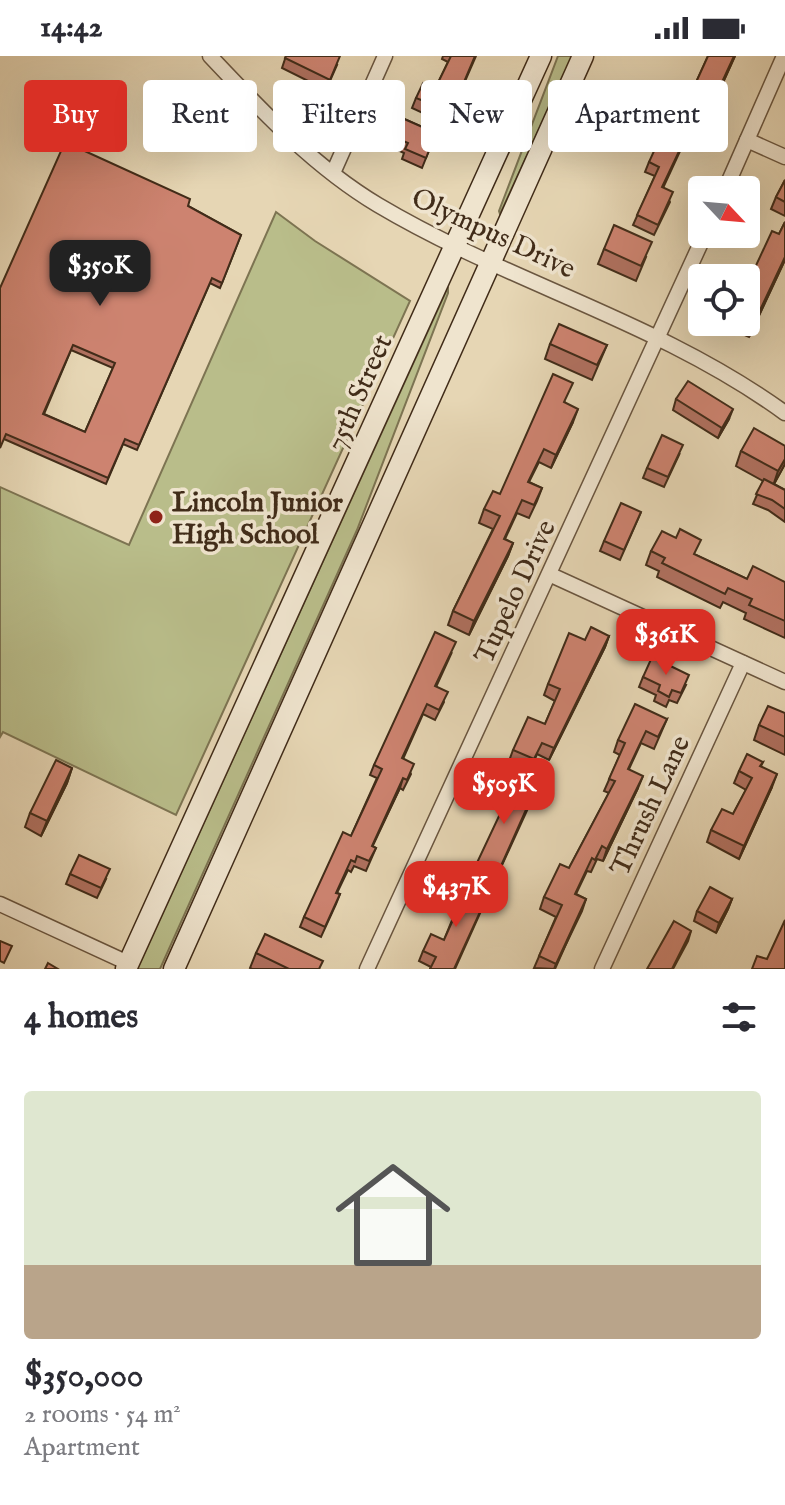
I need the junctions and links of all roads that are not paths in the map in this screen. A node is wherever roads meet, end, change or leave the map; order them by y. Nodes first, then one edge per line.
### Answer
1 (210, 56) edge
2 (385, 56) edge
3 (541, 56) edge
4 (583, 56) edge
5 (784, 56) edge
6 (747, 140) junction
7 (785, 157) edge
8 (333, 173) junction
9 (731, 176) edge
10 (455, 244) junction
11 (699, 248) edge
12 (490, 260) junction
13 (659, 336) junction
14 (785, 413) edge
15 (551, 575) junction
16 (743, 663) junction
17 (785, 682) edge
18 (0, 904) edge
19 (127, 966) edge
20 (174, 969) edge
21 (367, 969) edge
22 (602, 969) edge

1 - 8 street, Olympus Drive
2 - 8 street
3 - 10 main road, 75th Street
4 - 12 main road
5 - 6 street
6 - 7 street
6 - 9 street
8 - 10 street, Olympus Drive
10 - 12 street, Olympus Drive
10 - 19 main road, 75th Street
11 - 13 street, Tupelo Drive
12 - 13 street, Olympus Drive
12 - 20 main road
13 - 14 street, Olympus Drive
13 - 15 street, Tupelo Drive
15 - 16 street
15 - 21 street, Tupelo Drive
16 - 17 street
16 - 22 street, Thrush Lane
18 - 19 street

